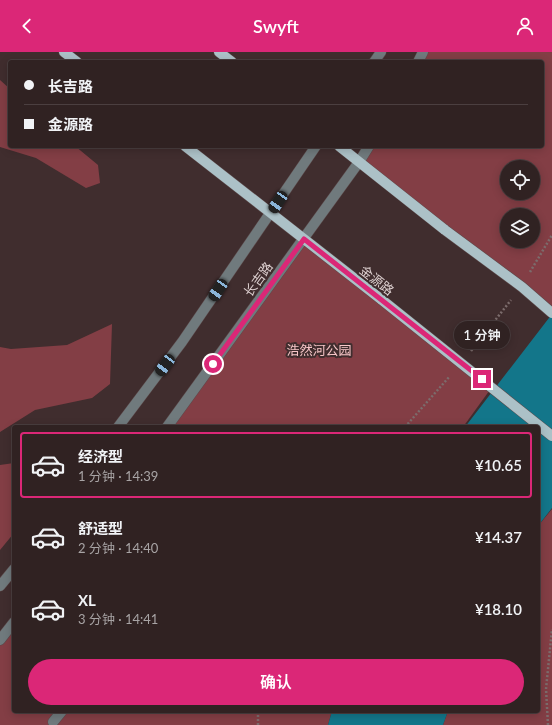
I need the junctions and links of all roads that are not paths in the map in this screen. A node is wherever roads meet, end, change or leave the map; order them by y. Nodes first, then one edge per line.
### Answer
1 (64, 52) edge
2 (219, 52) edge
3 (74, 60) edge
4 (229, 60) edge
5 (187, 148) edge
6 (315, 148) edge
7 (342, 148) edge
8 (368, 148) edge
9 (359, 162) junction
10 (270, 213) junction
11 (304, 239) junction
12 (552, 313) edge
13 (120, 425) edge
14 (168, 425) edge
15 (538, 425) edge
16 (540, 426) edge
17 (552, 436) edge
18 (12, 571) edge
19 (0, 586) edge
20 (12, 625) edge
21 (0, 640) edge
22 (60, 713) edge
23 (53, 722) dead end

1 - 3 main road
2 - 4 main road
5 - 10 main road, 金源路
6 - 10 street, 长吉路
7 - 9 main road
8 - 9 street, 长吉路
9 - 11 street, 长吉路
9 - 12 main road, bridge
10 - 11 main road, 金源路
10 - 13 street, 长吉路
11 - 14 street, 长吉路
11 - 15 main road, 金源路, bridge
16 - 17 main road, 金源路, bridge
18 - 19 street
20 - 21 street
22 - 23 street

